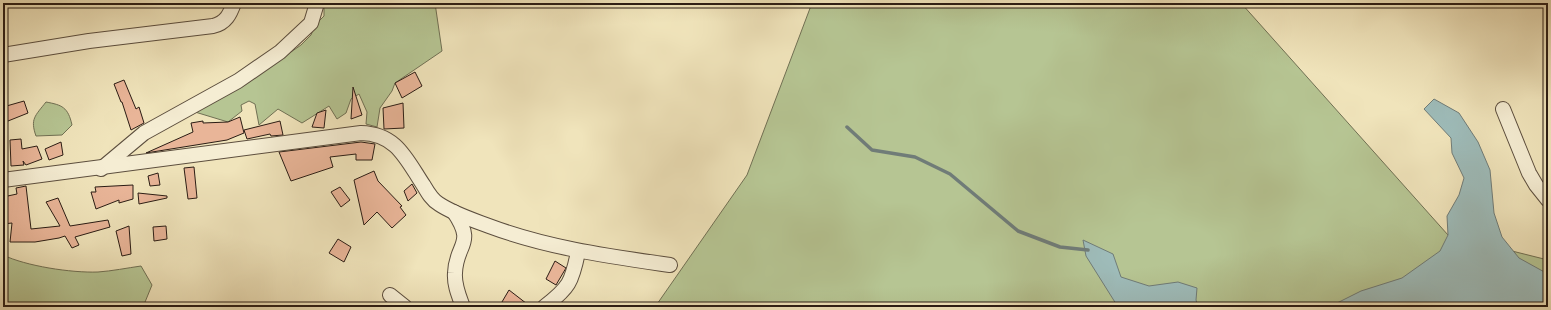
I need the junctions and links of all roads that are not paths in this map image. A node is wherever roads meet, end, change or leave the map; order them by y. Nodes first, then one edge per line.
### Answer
1 (234, 3) edge
2 (317, 3) edge
3 (3, 55) edge
4 (1503, 109) dead end
5 (101, 169) junction
6 (3, 180) edge
7 (1548, 200) edge
8 (454, 212) junction
9 (578, 252) junction
10 (670, 265) dead end
11 (390, 294) dead end
12 (405, 307) edge
13 (463, 307) edge
14 (544, 307) edge

1 - 3 street
2 - 5 street
4 - 7 street
5 - 6 street
5 - 8 street
8 - 9 street
8 - 13 street
9 - 10 street
9 - 14 street
11 - 12 street

